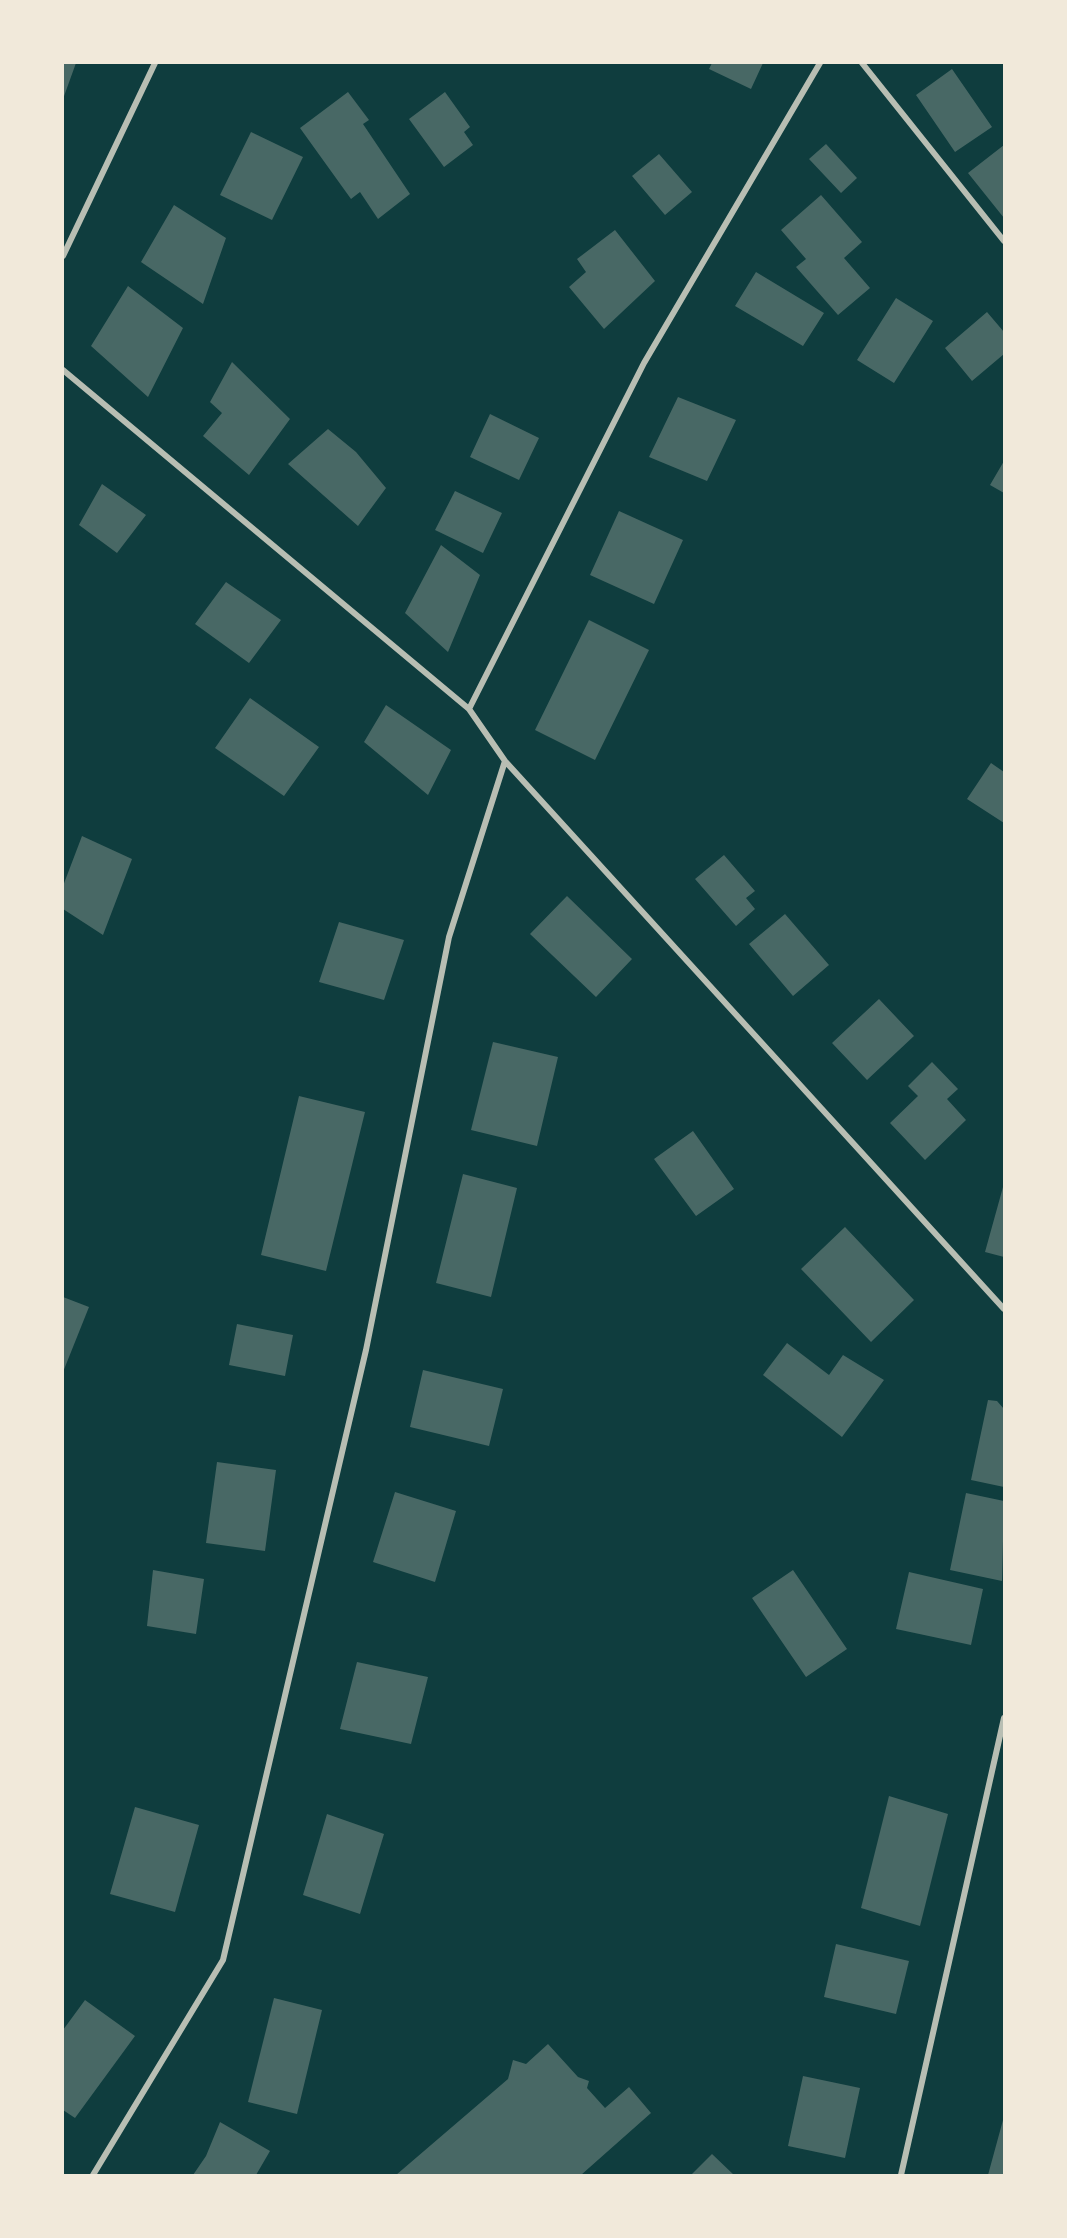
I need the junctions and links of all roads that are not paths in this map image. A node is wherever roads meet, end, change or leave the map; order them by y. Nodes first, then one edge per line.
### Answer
1 (155, 63) edge
2 (820, 63) edge
3 (862, 63) edge
4 (1004, 241) edge
5 (63, 256) edge
6 (63, 370) edge
7 (469, 709) junction
8 (505, 761) junction
9 (1004, 1309) edge
10 (1004, 1718) edge
11 (93, 2175) edge
12 (901, 2175) edge

1 - 5 street
2 - 7 street
3 - 4 street
6 - 7 street
7 - 8 street
8 - 9 street
8 - 11 street
10 - 12 street

